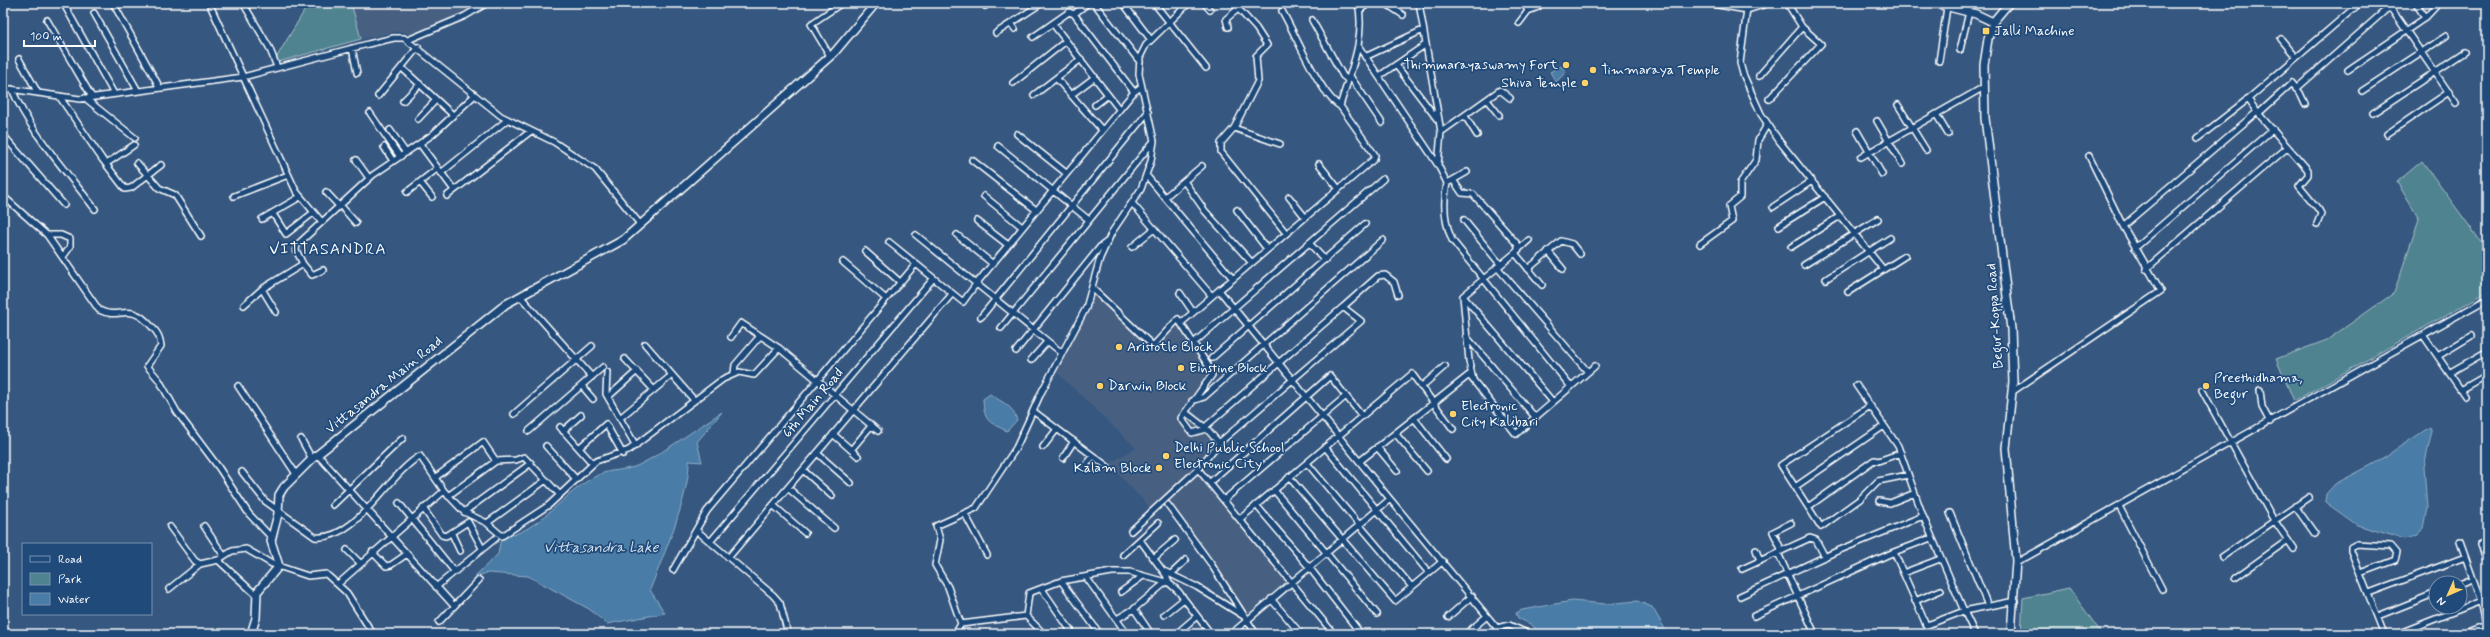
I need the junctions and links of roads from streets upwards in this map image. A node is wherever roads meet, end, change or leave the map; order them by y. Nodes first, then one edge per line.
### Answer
1 (113, 3) edge
2 (209, 3) edge
3 (243, 3) edge
4 (486, 3) edge
5 (842, 3) edge
6 (876, 3) edge
7 (990, 3) edge
8 (1042, 3) edge
9 (1088, 3) edge
10 (1094, 3) edge
11 (1123, 3) edge
12 (1154, 3) edge
13 (1189, 3) edge
14 (1204, 3) edge
15 (1233, 3) edge
16 (1358, 3) edge
17 (1369, 3) edge
18 (1385, 3) edge
19 (1419, 3) edge
20 (1524, 3) edge
21 (1536, 3) edge
22 (1713, 3) edge
23 (1766, 3) edge
24 (1787, 3) edge
25 (1933, 3) edge
26 (1969, 3) edge
27 (2009, 3) edge
28 (2360, 3) edge
29 (2416, 3) edge
30 (2439, 3) edge
31 (985, 6) dead end
32 (1947, 6) junction
33 (66, 8) dead end
34 (1238, 9) junction
35 (1747, 9) junction
36 (1210, 10) dead end
37 (1360, 10) junction
38 (1282, 11) dead end
39 (1528, 11) junction
40 (1967, 12) junction
41 (94, 13) dead end
42 (1074, 14) junction
43 (1403, 15) dead end
44 (2425, 18) junction
45 (47, 20) dead end
46 (1312, 20) dead end
47 (1170, 22) junction
48 (1994, 22) junction
49 (1011, 23) junction
50 (1519, 23) dead end
51 (1053, 24) junction
52 (1228, 27) dead end
53 (1802, 27) junction
54 (1015, 29) dead end
55 (1423, 30) junction
56 (2406, 31) junction
57 (996, 33) dead end
58 (2446, 36) dead end
59 (1033, 37) dead end
60 (2281, 39) dead end
61 (408, 40) junction
62 (1151, 40) junction
63 (1066, 41) junction
64 (1425, 45) junction
65 (418, 47) junction
66 (1359, 47) junction
67 (352, 48) junction
68 (1960, 50) dead end
69 (2421, 52) junction
70 (2465, 52) dead end
71 (830, 56) junction
72 (1365, 57) junction
73 (2296, 57) junction
74 (19, 59) dead end
75 (1081, 59) junction
76 (1939, 61) dead end
77 (1140, 62) junction
78 (1396, 64) junction
79 (277, 68) junction
80 (402, 68) junction
81 (1206, 68) dead end
82 (2348, 70) dead end
83 (2434, 72) junction
84 (356, 73) dead end
85 (1379, 76) junction
86 (1759, 76) dead end
87 (243, 77) junction
88 (1095, 77) junction
89 (1349, 78) junction
90 (1057, 79) junction
91 (1013, 83) dead end
92 (420, 84) junction
93 (1142, 87) junction
94 (1984, 87) junction
95 (3, 88) edge
96 (160, 88) junction
97 (12, 89) junction
98 (2296, 89) junction
99 (138, 91) junction
100 (2362, 91) dead end
101 (1134, 92) junction
102 (2449, 92) junction
103 (38, 93) junction
104 (114, 94) junction
105 (475, 95) junction
106 (1034, 95) dead end
107 (1071, 95) junction
108 (1108, 95) junction
109 (59, 96) junction
110 (378, 96) dead end
111 (92, 97) junction
112 (85, 98) junction
113 (1510, 98) dead end
114 (1769, 99) dead end
115 (2248, 99) junction
116 (436, 100) junction
117 (1487, 100) junction
118 (403, 102) dead end
119 (2456, 103) dead end
120 (2305, 104) dead end
121 (1095, 105) dead end
122 (1898, 105) dead end
123 (1340, 106) junction
124 (1119, 109) junction
125 (1148, 112) junction
126 (2258, 112) junction
127 (370, 113) dead end
128 (2374, 113) dead end
129 (1936, 114) junction
130 (453, 115) junction
131 (1500, 115) dead end
132 (1465, 116) junction
133 (418, 119) dead end
134 (1438, 119) junction
135 (507, 120) junction
136 (1877, 121) dead end
137 (1382, 123) dead end
138 (1767, 125) junction
139 (1234, 128) junction
140 (1912, 128) junction
141 (2273, 129) junction
142 (390, 130) dead end
143 (1102, 130) junction
144 (531, 131) junction
145 (1858, 131) dead end
146 (1441, 132) junction
147 (1017, 134) dead end
148 (1948, 134) dead end
149 (2387, 134) dead end
150 (3, 135) edge
151 (1477, 135) dead end
152 (135, 138) dead end
153 (2198, 138) dead end
154 (1154, 141) junction
155 (1889, 141) junction
156 (420, 144) junction
157 (1280, 144) dead end
158 (134, 145) dead end
159 (998, 146) dead end
160 (384, 147) dead end
161 (2288, 147) junction
162 (1926, 150) dead end
163 (1869, 152) junction
164 (406, 153) junction
165 (2089, 156) dead end
166 (400, 157) junction
167 (1861, 157) dead end
168 (356, 160) dead end
169 (972, 160) dead end
170 (393, 161) junction
171 (137, 163) dead end
172 (106, 164) junction
173 (1319, 164) dead end
174 (1902, 164) dead end
175 (160, 165) dead end
176 (1438, 165) junction
177 (1202, 166) dead end
178 (439, 170) junction
179 (1467, 172) dead end
180 (1066, 173) junction
181 (1882, 174) dead end
182 (148, 175) junction
183 (288, 175) junction
184 (1146, 175) junction
185 (369, 178) junction
186 (1383, 179) dead end
187 (1453, 180) junction
188 (1812, 181) junction
189 (420, 182) junction
190 (1184, 182) junction
191 (1447, 183) junction
192 (1338, 188) junction
193 (454, 190) junction
194 (1053, 190) junction
195 (326, 192) dead end
196 (407, 192) dead end
197 (3, 196) edge
198 (234, 196) dead end
199 (447, 196) dead end
200 (984, 196) dead end
201 (300, 197) junction
202 (432, 197) dead end
203 (1289, 197) dead end
204 (1825, 197) junction
205 (1165, 198) junction
206 (1132, 204) junction
207 (64, 205) dead end
208 (1070, 205) junction
209 (339, 206) junction
210 (1773, 207) dead end
211 (95, 209) dead end
212 (1036, 210) junction
213 (1237, 210) dead end
214 (313, 213) junction
215 (273, 214) junction
216 (1840, 216) junction
217 (1305, 217) junction
218 (262, 219) dead end
219 (1878, 219) dead end
220 (1089, 220) junction
221 (1464, 220) dead end
222 (978, 221) dead end
223 (322, 222) junction
224 (356, 223) dead end
225 (640, 224) junction
226 (1365, 224) dead end
227 (2317, 224) dead end
228 (1779, 226) dead end
229 (2123, 226) junction
230 (1022, 227) junction
231 (1154, 228) junction
232 (1286, 233) junction
233 (1854, 234) junction
234 (47, 235) junction
235 (916, 235) dead end
236 (957, 235) dead end
237 (201, 236) dead end
238 (1890, 238) dead end
239 (1383, 240) dead end
240 (1528, 240) dead end
241 (1109, 241) junction
242 (889, 242) dead end
243 (1309, 242) junction
244 (1700, 244) dead end
245 (1008, 246) junction
246 (1132, 247) dead end
247 (1791, 247) dead end
248 (2135, 248) junction
249 (1267, 250) junction
250 (865, 251) dead end
251 (1517, 251) junction
252 (1869, 251) junction
253 (1548, 252) junction
254 (1580, 254) dead end
255 (1906, 256) dead end
256 (63, 257) junction
257 (1325, 260) junction
258 (843, 262) dead end
259 (1252, 263) junction
260 (303, 264) junction
261 (993, 264) junction
262 (915, 265) junction
263 (1498, 265) junction
264 (1804, 265) dead end
265 (1528, 269) junction
266 (1563, 269) dead end
267 (1883, 269) junction
268 (2146, 269) junction
269 (323, 270) dead end
270 (1233, 278) junction
271 (1482, 278) junction
272 (933, 279) junction
273 (1826, 279) dead end
274 (900, 282) junction
275 (976, 284) junction
276 (1542, 285) dead end
277 (262, 289) junction
278 (1093, 289) junction
279 (1219, 290) junction
280 (1848, 292) dead end
281 (952, 294) junction
282 (1180, 294) dead end
283 (1211, 295) junction
284 (1398, 295) dead end
285 (520, 296) junction
286 (1463, 296) junction
287 (886, 299) junction
288 (995, 299) junction
289 (2487, 299) edge
290 (244, 305) dead end
291 (1234, 307) junction
292 (1343, 307) junction
293 (276, 312) dead end
294 (1193, 312) junction
295 (1013, 314) junction
296 (981, 317) dead end
297 (1181, 323) junction
298 (1249, 326) junction
299 (1001, 328) dead end
300 (1033, 330) junction
301 (2423, 335) junction
302 (760, 336) junction
303 (1466, 336) junction
304 (2471, 336) dead end
305 (731, 337) dead end
306 (1196, 341) dead end
307 (1047, 342) junction
308 (645, 344) dead end
309 (1264, 344) junction
310 (592, 346) dead end
311 (779, 348) junction
312 (1016, 351) dead end
313 (1062, 353) junction
314 (2484, 353) dead end
315 (2438, 356) junction
316 (1212, 358) dead end
317 (577, 359) junction
318 (625, 359) dead end
319 (1031, 360) dead end
320 (1279, 362) junction
321 (1445, 366) dead end
322 (1595, 366) dead end
323 (637, 371) junction
324 (1588, 372) junction
325 (734, 373) junction
326 (2450, 373) junction
327 (672, 375) junction
328 (2487, 375) edge
329 (592, 377) junction
330 (1294, 380) junction
331 (1473, 380) junction
332 (818, 381) junction
333 (1856, 385) dead end
334 (238, 386) dead end
335 (582, 386) junction
336 (1421, 387) junction
337 (1571, 387) junction
338 (654, 390) junction
339 (2202, 390) dead end
340 (2260, 390) dead end
341 (2461, 390) junction
342 (2012, 392) junction
343 (835, 395) junction
344 (1346, 396) junction
345 (2465, 396) dead end
346 (608, 397) junction
347 (1308, 397) junction
348 (593, 399) dead end
349 (694, 400) junction
350 (1192, 401) junction
351 (1553, 402) junction
352 (1433, 403) junction
353 (1870, 406) junction
354 (853, 410) junction
355 (1033, 410) junction
356 (1185, 412) junction
357 (514, 414) dead end
358 (581, 414) dead end
359 (1323, 416) junction
360 (1362, 416) junction
361 (620, 418) junction
362 (1414, 418) junction
363 (1535, 418) junction
364 (2270, 422) junction
365 (871, 426) junction
366 (1884, 426) junction
367 (1206, 428) junction
368 (1057, 429) junction
369 (1453, 429) dead end
370 (529, 431) dead end
371 (878, 431) dead end
372 (1395, 433) junction
373 (833, 434) junction
374 (1339, 436) junction
375 (403, 438) dead end
376 (301, 439) dead end
377 (1074, 442) junction
378 (1219, 443) junction
379 (2232, 443) junction
380 (546, 446) dead end
381 (636, 446) junction
382 (1043, 447) dead end
383 (1325, 447) junction
384 (1377, 447) junction
385 (578, 448) junction
386 (851, 450) junction
387 (817, 453) junction
388 (1900, 453) junction
389 (623, 454) junction
390 (314, 456) junction
391 (858, 456) dead end
392 (1093, 456) junction
393 (1063, 458) dead end
394 (1446, 459) dead end
395 (496, 461) junction
396 (1360, 461) junction
397 (1307, 462) junction
398 (531, 463) junction
399 (593, 464) junction
400 (1108, 467) dead end
401 (1084, 468) dead end
402 (1198, 469) junction
403 (803, 470) junction
404 (1396, 471) dead end
405 (1427, 471) dead end
406 (242, 472) dead end
407 (296, 474) junction
408 (1908, 474) junction
409 (436, 477) junction
410 (1289, 477) junction
411 (576, 479) junction
412 (546, 480) junction
413 (1210, 482) junction
414 (851, 483) dead end
415 (1794, 486) junction
416 (788, 488) junction
417 (350, 490) junction
418 (444, 490) junction
419 (1274, 490) junction
420 (1915, 493) junction
421 (560, 495) junction
422 (448, 496) junction
423 (832, 496) dead end
424 (2309, 496) dead end
425 (1390, 499) junction
426 (1224, 500) junction
427 (1879, 501) dead end
428 (399, 503) dead end
429 (333, 505) dead end
430 (1256, 505) junction
431 (773, 506) junction
432 (1168, 506) dead end
433 (2119, 506) junction
434 (2295, 506) junction
435 (1808, 507) junction
436 (367, 508) junction
437 (423, 508) junction
438 (279, 510) junction
439 (1377, 511) junction
440 (464, 512) junction
441 (1950, 513) dead end
442 (965, 514) junction
443 (1923, 516) junction
444 (410, 519) junction
445 (1240, 519) junction
446 (2274, 521) junction
447 (487, 523) junction
448 (1158, 523) dead end
449 (1791, 523) dead end
450 (1360, 525) junction
451 (204, 526) dead end
452 (170, 528) dead end
453 (834, 528) dead end
454 (696, 530) junction
455 (1131, 531) dead end
456 (805, 532) dead end
457 (452, 534) junction
458 (2315, 534) dead end
459 (391, 535) junction
460 (271, 537) junction
461 (496, 538) dead end
462 (1931, 538) junction
463 (1140, 540) junction
464 (1175, 540) dead end
465 (1343, 540) junction
466 (2288, 540) junction
467 (710, 542) junction
468 (2460, 542) dead end
469 (2481, 545) dead end
470 (482, 548) junction
471 (2294, 549) dead end
472 (347, 550) dead end
473 (1756, 550) dead end
474 (460, 551) dead end
475 (372, 552) junction
476 (1780, 552) junction
477 (1894, 552) junction
478 (1326, 553) junction
479 (407, 554) junction
480 (986, 555) dead end
481 (1123, 555) dead end
482 (224, 556) junction
483 (728, 557) junction
484 (1825, 557) junction
485 (2222, 557) dead end
486 (2465, 557) junction
487 (1154, 558) junction
488 (218, 560) junction
489 (1186, 560) dead end
490 (1940, 560) junction
491 (1443, 561) junction
492 (1760, 561) junction
493 (2487, 561) edge
494 (360, 563) junction
495 (2016, 563) junction
496 (200, 564) junction
497 (279, 566) junction
498 (1309, 567) junction
499 (1742, 568) dead end
500 (673, 570) dead end
501 (1162, 570) junction
502 (454, 571) junction
503 (1429, 573) junction
504 (1903, 573) junction
505 (2360, 573) junction
506 (1171, 574) junction
507 (1788, 574) junction
508 (1086, 576) junction
509 (1143, 576) junction
510 (2235, 578) dead end
511 (479, 580) dead end
512 (2472, 580) junction
513 (1061, 581) junction
514 (1292, 581) junction
515 (2468, 581) edge
516 (1168, 583) junction
517 (338, 584) junction
518 (436, 587) junction
519 (1412, 587) junction
520 (1042, 588) junction
521 (169, 589) dead end
522 (1941, 590) dead end
523 (2162, 590) dead end
524 (1122, 592) dead end
525 (2369, 593) junction
526 (256, 595) junction
527 (1472, 596) junction
528 (1740, 596) dead end
529 (1798, 596) junction
530 (2428, 596) edge
531 (1184, 599) junction
532 (1271, 599) junction
533 (1916, 601) junction
534 (2015, 601) junction
535 (2481, 601) junction
536 (454, 606) junction
537 (1988, 606) junction
538 (1134, 609) junction
539 (1964, 611) junction
540 (1377, 614) dead end
541 (1164, 615) dead end
542 (1026, 616) junction
543 (1198, 616) junction
544 (1487, 616) junction
545 (1754, 616) dead end
546 (2378, 616) junction
547 (1448, 617) dead end
548 (1248, 618) junction
549 (1117, 619) junction
550 (439, 622) dead end
551 (961, 624) junction
552 (2486, 627) edge
553 (1497, 628) junction
554 (1467, 633) dead end
555 (251, 634) edge
556 (373, 634) edge
557 (788, 634) edge
558 (955, 634) edge
559 (1044, 634) edge
560 (1073, 634) edge
561 (1100, 634) edge
562 (1127, 634) edge
563 (1151, 634) edge
564 (1176, 634) edge
565 (1210, 634) edge
566 (1231, 634) edge
567 (1256, 634) edge
568 (1301, 634) edge
569 (1334, 634) edge
570 (1361, 634) edge
571 (1498, 634) edge
572 (1530, 634) edge
573 (1815, 634) edge
574 (1975, 634) edge
575 (2011, 634) edge
576 (2384, 634) edge
577 (2397, 634) edge
578 (2462, 634) edge

1 - 96 street
2 - 87 street
3 - 79 street
4 - 61 street
5 - 71 street
6 - 71 street, Vittasandra Main Road
7 - 31 street
8 - 49 street
9 - 42 street
10 - 77 street
11 - 62 street
12 - 47 street
13 - 47 street
14 - 36 street
15 - 34 street
16 - 37 street
17 - 37 street
18 - 43 street
19 - 55 street
20 - 39 street
21 - 39 street
22 - 35 street
23 - 35 street
24 - 53 street
25 - 32 street
26 - 40 street
27 - 48 street, Begur-Koppa Road
28 - 73 street
29 - 44 street
30 - 44 street
32 - 40 street
32 - 76 street
33 - 104 street
34 - 52 street
34 - 139 street
35 - 138 street
37 - 66 street
38 - 123 street
39 - 50 street
40 - 48 street
40 - 68 street
41 - 99 street
42 - 51 street
42 - 101 street
44 - 56 street
45 - 111 street
46 - 89 street
47 - 62 street
47 - 81 street
48 - 94 street, Begur-Koppa Road
49 - 54 street
49 - 57 street
51 - 59 street
51 - 63 street
53 - 86 street
53 - 114 street
55 - 64 street
55 - 72 street
56 - 69 street
56 - 82 street
56 - 98 street
58 - 69 street
60 - 73 street
61 - 65 street
61 - 67 street
62 - 77 street
63 - 75 street
63 - 91 street
64 - 78 street
64 - 134 street
65 - 80 street
65 - 105 street
66 - 72 street
66 - 89 street
67 - 79 street
67 - 84 street
69 - 83 street
69 - 100 street
70 - 83 street
71 - 225 street, Vittasandra Main Road
72 - 85 street
73 - 115 street
74 - 103 street
75 - 88 street
75 - 90 street
77 - 93 street
78 - 85 street
78 - 134 street
79 - 87 street
80 - 92 street
80 - 110 street
83 - 102 street
83 - 128 street
85 - 176 street
87 - 96 street
87 - 183 street
88 - 107 street
88 - 108 street
89 - 123 street
89 - 137 street
90 - 106 street
90 - 107 street
92 - 116 street
92 - 118 street
93 - 101 street
93 - 125 street
94 - 129 street
94 - 342 street, Begur-Koppa Road
95 - 97 street
96 - 99 street
97 - 103 street
97 - 211 street
98 - 120 street
98 - 126 street
99 - 104 street
101 - 124 street
102 - 119 street
102 - 149 street
103 - 109 street
104 - 111 street
105 - 130 street
105 - 135 street
107 - 143 street
108 - 121 street
108 - 124 street
109 - 112 street
109 - 172 street
111 - 112 street
112 - 152 street
113 - 117 street
115 - 126 street
115 - 153 street
116 - 130 street
116 - 133 street
117 - 131 street
117 - 132 street
122 - 140 street
123 - 192 street
124 - 143 street
125 - 154 street
125 - 208 street
126 - 141 street
126 - 229 street
127 - 166 street
129 - 140 street
129 - 148 street
130 - 156 street
132 - 146 street
132 - 151 street
134 - 146 street
135 - 144 street
135 - 178 street
136 - 155 street
138 - 188 street
138 - 244 street
139 - 157 street
139 - 232 street
140 - 155 street
140 - 162 street
141 - 161 street
141 - 248 street
142 - 164 street
143 - 180 street
144 - 193 street
144 - 225 street
145 - 163 street
146 - 176 street
147 - 180 street
150 - 207 street
154 - 184 street
154 - 220 street
155 - 163 street
155 - 174 street
156 - 164 street
156 - 178 street
158 - 172 street
159 - 194 street
160 - 170 street
161 - 227 street
161 - 268 street
163 - 167 street
163 - 181 street
164 - 166 street
165 - 229 street
166 - 170 street
168 - 185 street
169 - 212 street
170 - 185 street
171 - 182 street
172 - 182 street
173 - 192 street
175 - 182 street
176 - 191 street
177 - 190 street
178 - 189 street
178 - 193 street
179 - 187 street
180 - 194 street
182 - 237 street
183 - 198 street
183 - 201 street
184 - 205 street
184 - 206 street
185 - 209 street
186 - 243 street
187 - 191 street
187 - 251 street
188 - 204 street
188 - 210 street
189 - 196 street
189 - 202 street
190 - 205 street
190 - 259 street
191 - 271 street
192 - 217 street
193 - 199 street
194 - 208 street
194 - 212 street
195 - 209 street
197 - 234 street
200 - 230 street
201 - 214 street
201 - 215 street
203 - 217 street
204 - 216 street
204 - 228 street
205 - 270 street
206 - 231 street
206 - 241 street
208 - 220 street
208 - 288 street
209 - 223 street
209 - 224 street
212 - 230 street
213 - 249 street
214 - 215 street
214 - 223 street
215 - 218 street
216 - 233 street
216 - 247 street
217 - 232 street
219 - 233 street
220 - 295 street
221 - 263 street
222 - 245 street
223 - 260 street
225 - 285 street, Vittasandra Main Road
226 - 257 street
229 - 248 street
230 - 245 street
231 - 246 street
231 - 283 street
232 - 249 street
233 - 252 street
233 - 264 street
234 - 256 street
234 - 256 street
235 - 275 street
236 - 261 street
238 - 252 street
239 - 309 street
240 - 251 street
241 - 278 street
241 - 300 street
242 - 262 street
243 - 257 street
243 - 291 street
245 - 261 street
248 - 268 street
249 - 259 street
250 - 274 street
251 - 263 street
251 - 265 street
252 - 267 street
252 - 273 street
253 - 254 street
253 - 265 street
253 - 266 street
255 - 267 street
256 - 460 street
257 - 298 street
258 - 287 street
259 - 270 street
260 - 269 street
260 - 277 street
261 - 275 street
262 - 272 street
262 - 274 street
263 - 271 street
263 - 324 street
265 - 276 street
267 - 280 street
268 - 342 street
270 - 279 street
271 - 286 street
271 - 337 street
272 - 281 street
272 - 343 street, 6th Main Road
274 - 287 street
275 - 281 street
275 - 288 street
277 - 290 street
277 - 293 street
278 - 297 street
278 - 313 street
279 - 283 street
279 - 291 street
281 - 354 street
282 - 294 street
283 - 294 street
284 - 292 street
285 - 317 street
285 - 390 street, Vittasandra Main Road
286 - 303 street
286 - 351 street
287 - 332 street
288 - 295 street
288 - 296 street
289 - 301 street
291 - 298 street
291 - 306 street
292 - 320 street
292 - 330 street
294 - 297 street
295 - 299 street
295 - 300 street
297 - 350 street
298 - 309 street
298 - 316 street
300 - 307 street
300 - 312 street
301 - 315 street
301 - 364 street
302 - 305 street
302 - 311 street
302 - 325 street
303 - 331 street
303 - 363 street
304 - 315 street
307 - 313 street
307 - 319 street
308 - 327 street
309 - 320 street
309 - 350 street
310 - 317 street
311 - 325 street
311 - 332 street
313 - 355 street
314 - 326 street
315 - 326 street
317 - 329 street
317 - 357 street
318 - 323 street
320 - 330 street
320 - 367 street
321 - 336 street
322 - 324 street
323 - 338 street
323 - 346 street
324 - 337 street
325 - 349 street
326 - 341 street
327 - 338 street
327 - 349 street
328 - 341 street
329 - 335 street
329 - 346 street
330 - 347 street
330 - 378 street
331 - 352 street
331 - 363 street
332 - 343 street
332 - 454 street
333 - 353 street
334 - 407 street
335 - 348 street
335 - 370 street
336 - 352 street
336 - 360 street
337 - 351 street
338 - 361 street
339 - 379 street
340 - 364 street
341 - 345 street
342 - 495 street, Begur-Koppa Road
343 - 354 street
343 - 467 street, 6th Main Road
344 - 347 street
344 - 359 street
344 - 360 street
346 - 361 street
347 - 359 street
347 - 413 street
349 - 381 street
350 - 356 street
351 - 363 street
352 - 362 street
352 - 369 street
353 - 366 street
353 - 415 street
354 - 365 street
354 - 373 street
355 - 368 street
355 - 442 street
356 - 367 street
356 - 367 street
358 - 385 street
359 - 374 street
359 - 426 street
360 - 374 street
361 - 381 street
362 - 372 street
362 - 394 street
364 - 379 street
365 - 371 street
365 - 386 street
366 - 388 street
366 - 415 street
367 - 378 street
368 - 377 street
368 - 382 street
372 - 384 street
372 - 405 street
373 - 386 street
373 - 387 street
374 - 383 street
374 - 396 street
375 - 417 street
376 - 390 street
377 - 392 street
377 - 393 street
378 - 402 street
379 - 433 street
379 - 446 street
380 - 411 street
381 - 389 street
383 - 397 street
383 - 439 street
384 - 396 street
384 - 404 street
385 - 389 street
385 - 399 street
386 - 391 street
387 - 403 street
387 - 414 street
388 - 408 street
388 - 435 street
389 - 399 street
390 - 407 street, Vittasandra Main Road
390 - 417 street
392 - 400 street
392 - 401 street
395 - 398 street
395 - 409 street
395 - 422 street
396 - 425 street
397 - 410 street
397 - 450 street
398 - 412 street
398 - 440 street
399 - 411 street
402 - 413 street
402 - 455 street
403 - 416 street
403 - 423 street
406 - 438 street
407 - 438 street, Vittasandra Main Road
408 - 420 street
408 - 435 street
409 - 418 street
409 - 436 street
410 - 419 street
410 - 465 street
411 - 421 street
412 - 421 street
412 - 447 street
413 - 426 street
415 - 435 street
416 - 431 street
416 - 453 street
417 - 429 street
417 - 436 street
418 - 422 street
418 - 437 street
419 - 430 street
419 - 478 street
420 - 427 street
420 - 443 street
421 - 447 street
422 - 440 street
424 - 434 street
425 - 439 street
425 - 491 street
426 - 445 street
428 - 444 street
430 - 445 street
430 - 498 street
431 - 456 street
431 - 483 street
432 - 548 street
433 - 495 street
433 - 523 street
434 - 446 street
434 - 458 street
436 - 438 street
436 - 459 street
437 - 444 street
437 - 457 street
438 - 460 street, Vittasandra Main Road
439 - 450 street
439 - 503 street
440 - 447 street
441 - 537 street
442 - 480 street
442 - 551 street
443 - 462 street
443 - 484 street
444 - 459 street
444 - 502 street
445 - 514 street
446 - 466 street
446 - 485 street
448 - 463 street
449 - 476 street
450 - 465 street
450 - 519 street
451 - 482 street
452 - 496 street
454 - 467 street
454 - 500 street
457 - 470 street
457 - 474 street
459 - 475 street
459 - 479 street
460 - 497 street
461 - 470 street
462 - 477 street
462 - 490 street
463 - 481 street
463 - 487 street
464 - 487 street
465 - 478 street
465 - 519 street
466 - 471 street
466 - 510 street
467 - 483 street
468 - 486 street
469 - 493 street
470 - 502 street
472 - 494 street
473 - 492 street
475 - 479 street
475 - 494 street
476 - 484 street
476 - 492 street
476 - 507 street
477 - 504 street
477 - 529 street
478 - 498 street
478 - 540 street
479 - 518 street
482 - 488 street
482 - 497 street
483 - 557 street
484 - 507 street
486 - 512 street
486 - 525 street
487 - 501 street
488 - 496 street
488 - 526 street
489 - 506 street
490 - 504 street
490 - 539 street
491 - 503 street
491 - 527 street
492 - 499 street
494 - 517 street
495 - 534 street, Begur-Koppa Road
496 - 521 street
497 - 517 street
497 - 526 street
498 - 514 street
498 - 570 street
501 - 506 street
501 - 516 street
502 - 518 street
503 - 519 street
504 - 533 street
505 - 505 street
505 - 525 street
506 - 548 street
507 - 528 street
507 - 529 street
508 - 509 street
508 - 513 street
508 - 549 street
509 - 516 street
509 - 524 street
511 - 536 street
512 - 515 street
512 - 535 street
513 - 520 street
513 - 561 street
514 - 532 street
514 - 569 street
516 - 531 street
516 - 538 street
517 - 556 street
518 - 536 street
520 - 542 street
520 - 560 street
522 - 533 street
525 - 546 street
526 - 555 street
527 - 544 street
527 - 547 street
529 - 545 street
529 - 573 street
530 - 546 street
531 - 541 street
531 - 543 street
532 - 548 street
532 - 568 street
533 - 539 street
534 - 537 street
534 - 575 street, Begur-Koppa Road
535 - 552 street
535 - 577 street
536 - 550 street
537 - 539 street
538 - 549 street
538 - 563 street
539 - 574 street
542 - 551 street
542 - 559 street
543 - 564 street
543 - 565 street
544 - 553 street
544 - 554 street
546 - 576 street
548 - 566 street
548 - 567 street
549 - 562 street
551 - 558 street
552 - 578 street
553 - 571 street
553 - 572 street

